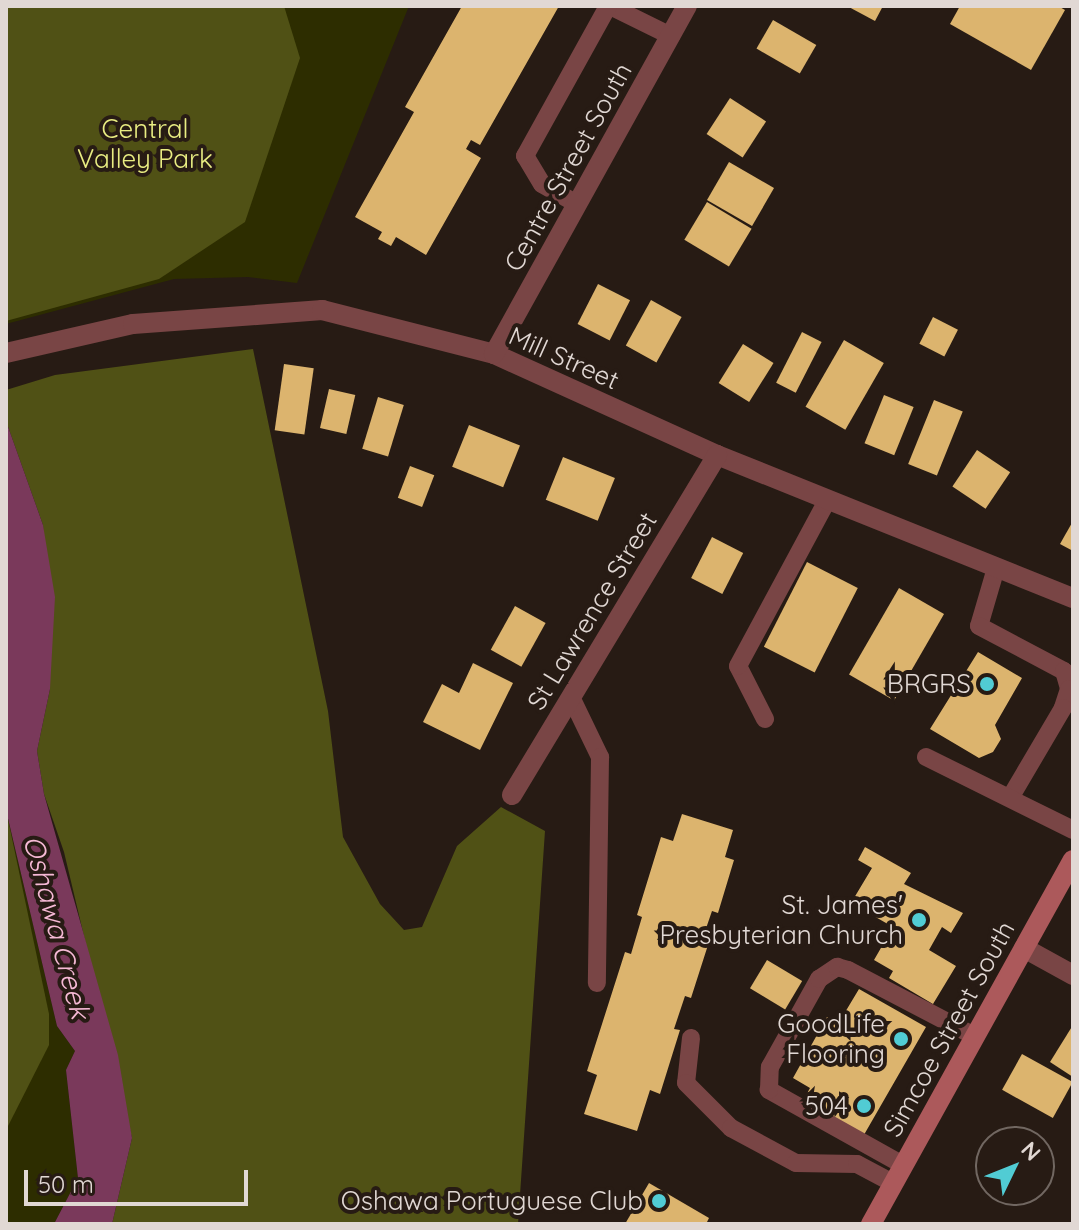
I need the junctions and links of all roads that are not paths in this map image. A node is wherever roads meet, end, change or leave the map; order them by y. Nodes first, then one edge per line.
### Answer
1 (609, 6) edge
2 (687, 6) edge
3 (671, 36) junction
4 (577, 204) junction
5 (6, 353) edge
6 (494, 354) junction
7 (717, 455) junction
8 (827, 501) junction
9 (996, 568) junction
10 (1073, 598) edge
11 (571, 697) junction
12 (765, 719) dead end
13 (926, 757) dead end
14 (512, 795) dead end
15 (1010, 798) junction
16 (1073, 830) edge
17 (1073, 860) edge
18 (1024, 948) junction
19 (1073, 975) edge
20 (597, 983) dead end
21 (974, 1036) junction
22 (691, 1038) dead end
23 (903, 1165) junction
24 (892, 1183) junction
25 (871, 1224) edge

1 - 3 lane
1 - 4 lane
2 - 3 street, Centre Street South
3 - 4 street, Centre Street South
4 - 6 street, Centre Street South
5 - 6 street, Mill Street
6 - 7 street, Mill Street
7 - 8 street, Mill Street
7 - 11 street, St Lawrence Street
8 - 9 street, Mill Street
8 - 12 lane
9 - 10 street, Mill Street
9 - 15 lane
11 - 14 street, St Lawrence Street
11 - 20 lane
13 - 15 lane
15 - 16 lane
17 - 18 main road, Simcoe Street South
18 - 19 street
18 - 21 main road, Simcoe Street South
21 - 23 main road, Simcoe Street South
21 - 23 lane
22 - 24 lane
23 - 24 main road, Simcoe Street South
24 - 25 main road, Simcoe Street South

